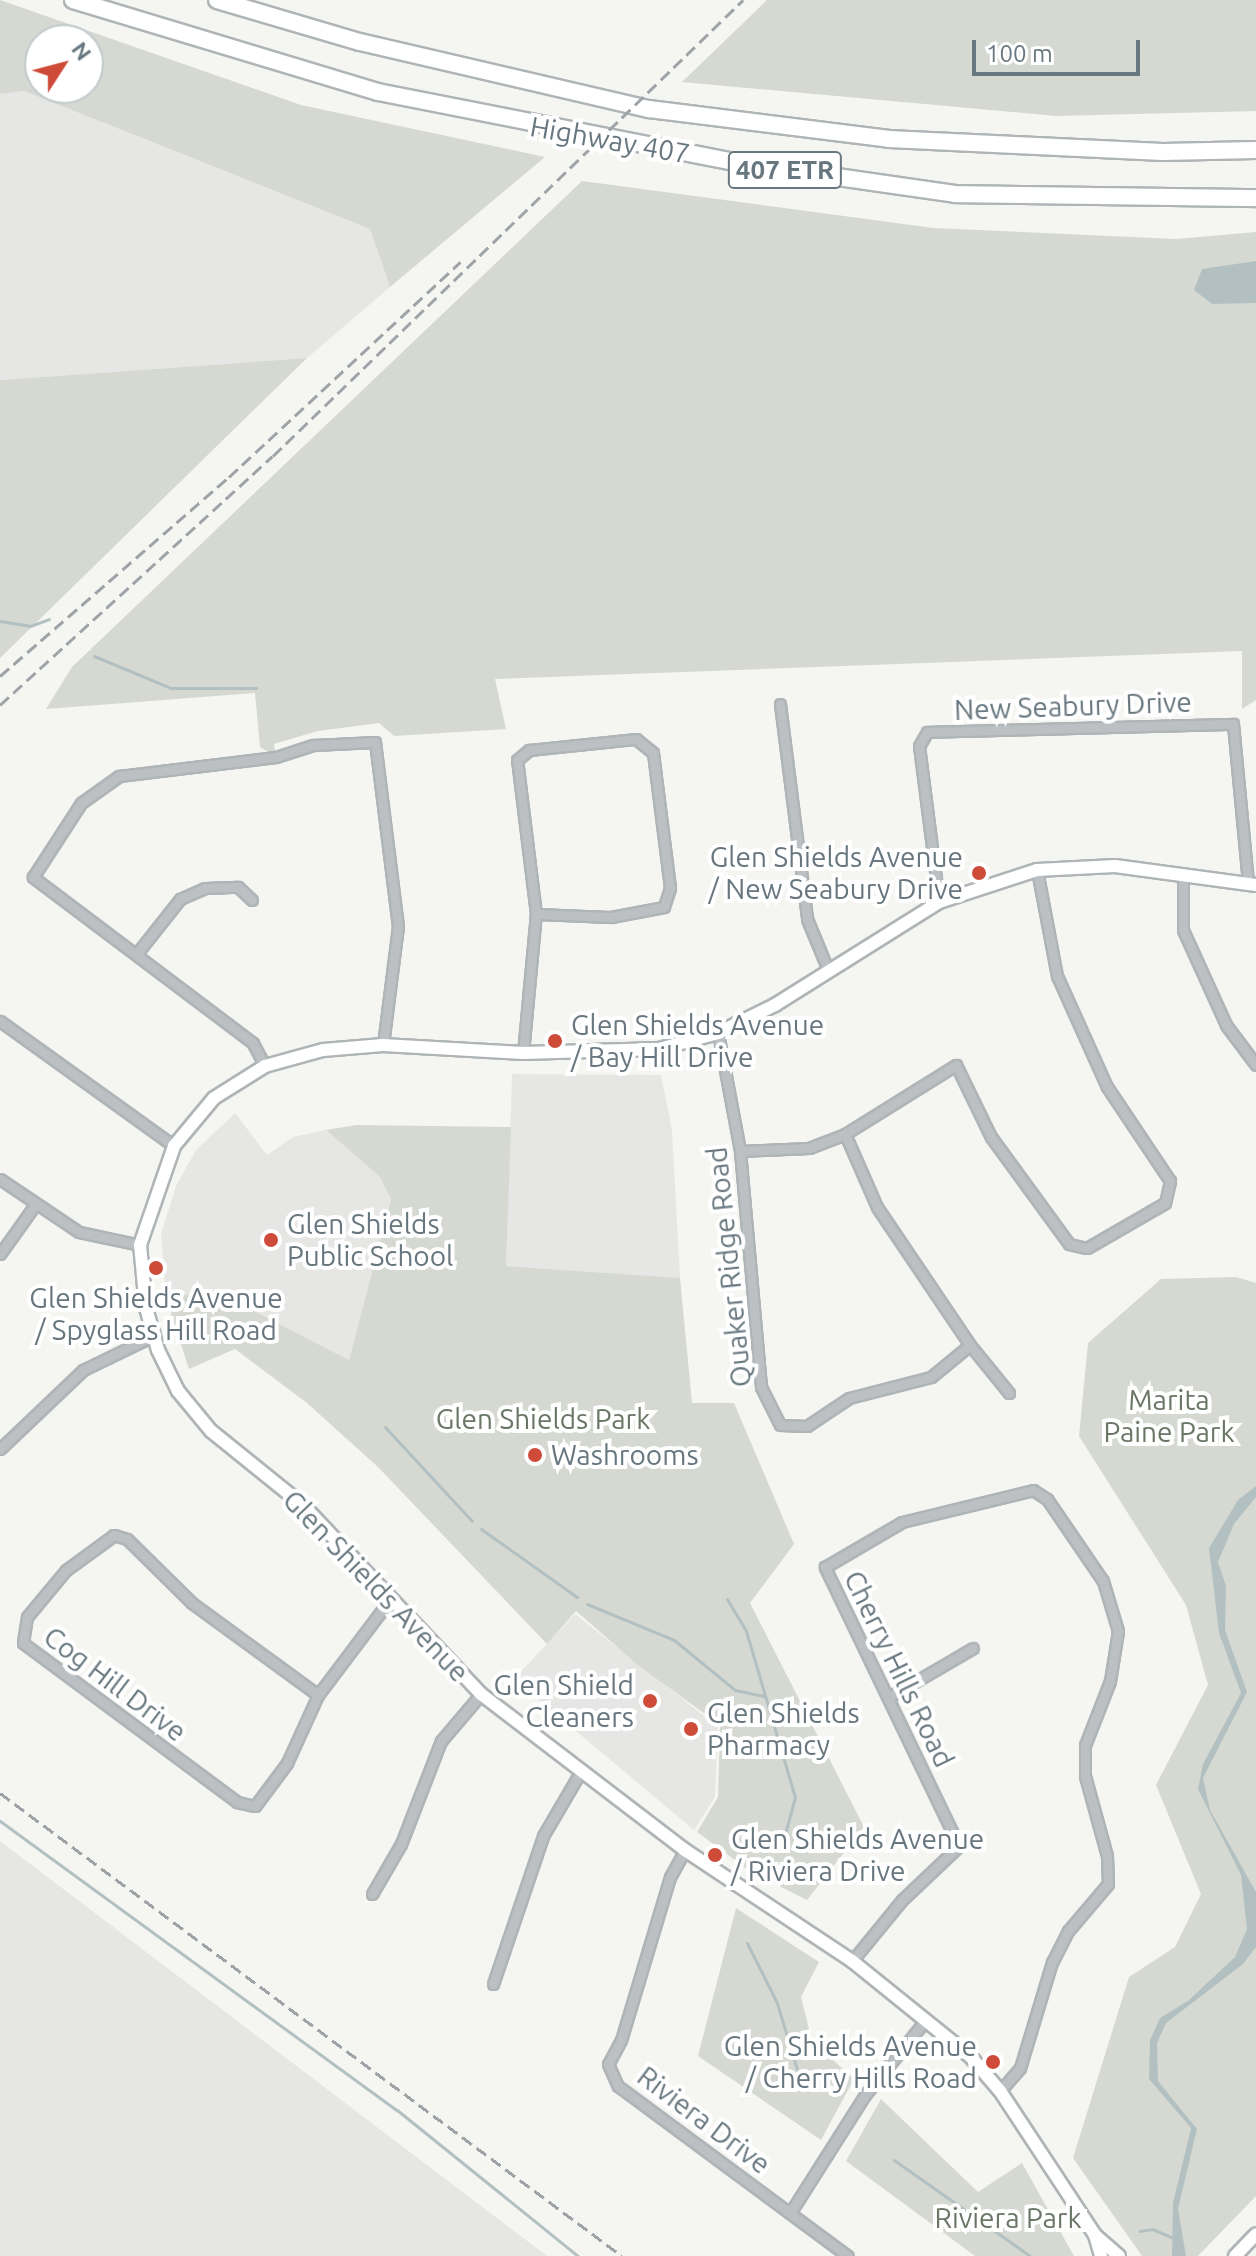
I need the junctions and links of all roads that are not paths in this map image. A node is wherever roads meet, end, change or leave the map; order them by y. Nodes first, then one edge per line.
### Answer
1 (73, 0) edge
2 (217, 0) edge
3 (1256, 150) edge
4 (1256, 198) edge
5 (780, 704) dead end
6 (1037, 870) junction
7 (1183, 876) junction
8 (1252, 884) edge
9 (252, 900) dead end
10 (939, 902) junction
11 (536, 914) junction
12 (138, 952) junction
13 (829, 972) junction
14 (0, 1021) edge
15 (718, 1033) junction
16 (383, 1045) junction
17 (523, 1053) junction
18 (1256, 1065) edge
19 (265, 1066) junction
20 (845, 1134) junction
21 (174, 1146) junction
22 (740, 1151) junction
23 (0, 1179) edge
24 (35, 1205) junction
25 (140, 1245) junction
26 (0, 1254) edge
27 (153, 1336) junction
28 (970, 1345) junction
29 (1009, 1393) dead end
30 (0, 1449) edge
31 (391, 1598) junction
32 (973, 1648) dead end
33 (481, 1694) junction
34 (318, 1695) junction
35 (889, 1697) junction
36 (581, 1771) junction
37 (685, 1850) junction
38 (372, 1894) dead end
39 (852, 1961) junction
40 (493, 1984) dead end
41 (925, 2021) junction
42 (1000, 2091) junction
43 (790, 2213) junction
44 (1256, 2234) edge
45 (1095, 2235) junction
46 (848, 2256) edge
47 (1101, 2256) edge
48 (1119, 2256) edge
49 (1235, 2256) edge

1 - 4 highway, Highway 407 / 407 ETR
2 - 3 highway, Highway 407 / 407 ETR
5 - 13 street
6 - 7 street, Glen Shields Avenue
6 - 10 street, Glen Shields Avenue
6 - 20 street
7 - 8 street, Glen Shields Avenue
7 - 18 street
8 - 10 street, New Seabury Drive
9 - 12 street
10 - 13 street, Glen Shields Avenue
11 - 11 street
11 - 17 street
12 - 16 street
12 - 19 street
13 - 15 street, Glen Shields Avenue
14 - 21 street
15 - 17 street, Glen Shields Avenue
15 - 22 street, Quaker Ridge Road
16 - 17 street, Glen Shields Avenue
16 - 19 street, Glen Shields Avenue
19 - 21 street, Glen Shields Avenue
20 - 22 street
20 - 28 street
21 - 25 street, Glen Shields Avenue
22 - 28 street, Quaker Ridge Road
23 - 24 street
24 - 25 street
24 - 26 street
25 - 27 street, Glen Shields Avenue
27 - 30 street
27 - 31 street, Glen Shields Avenue
28 - 29 street
31 - 33 street, Glen Shields Avenue
31 - 34 street, Cog Hill Drive
32 - 35 street
33 - 36 street, Glen Shields Avenue
33 - 38 street
34 - 34 street, Cog Hill Drive
35 - 39 street, Cherry Hills Road
35 - 42 street, Cherry Hills Road
36 - 37 street, Glen Shields Avenue
36 - 40 street
37 - 39 street, Glen Shields Avenue
37 - 43 street, Riviera Drive
39 - 41 street, Glen Shields Avenue
41 - 42 street, Glen Shields Avenue
41 - 43 street
42 - 45 street, Glen Shields Avenue
43 - 46 street, Riviera Drive
44 - 49 street
45 - 47 street, Glen Shields Avenue
45 - 48 street, Glen Shields Avenue

